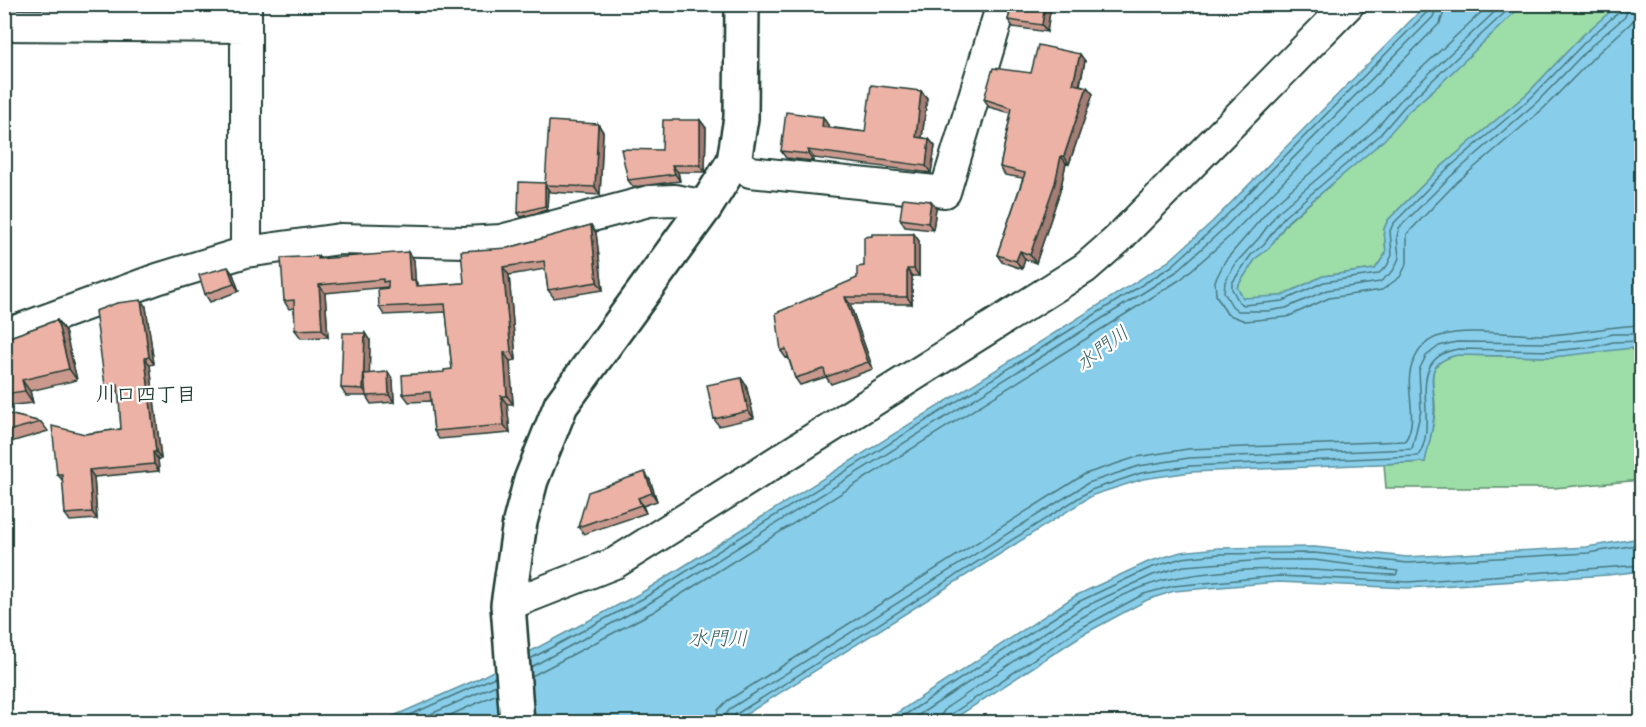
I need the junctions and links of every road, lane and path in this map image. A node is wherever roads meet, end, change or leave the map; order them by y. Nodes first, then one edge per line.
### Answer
1 (742, 4) edge
2 (1002, 4) edge
3 (1349, 4) edge
4 (246, 16) edge
5 (4, 25) edge
6 (734, 161) junction
7 (706, 206) junction
8 (246, 252) junction
9 (4, 336) edge
10 (508, 605) junction
11 (517, 723) edge

1 - 6 street
2 - 6 street
3 - 10 street
4 - 5 street
4 - 8 street
6 - 7 street
7 - 8 street
7 - 10 street
8 - 9 street
10 - 11 street

